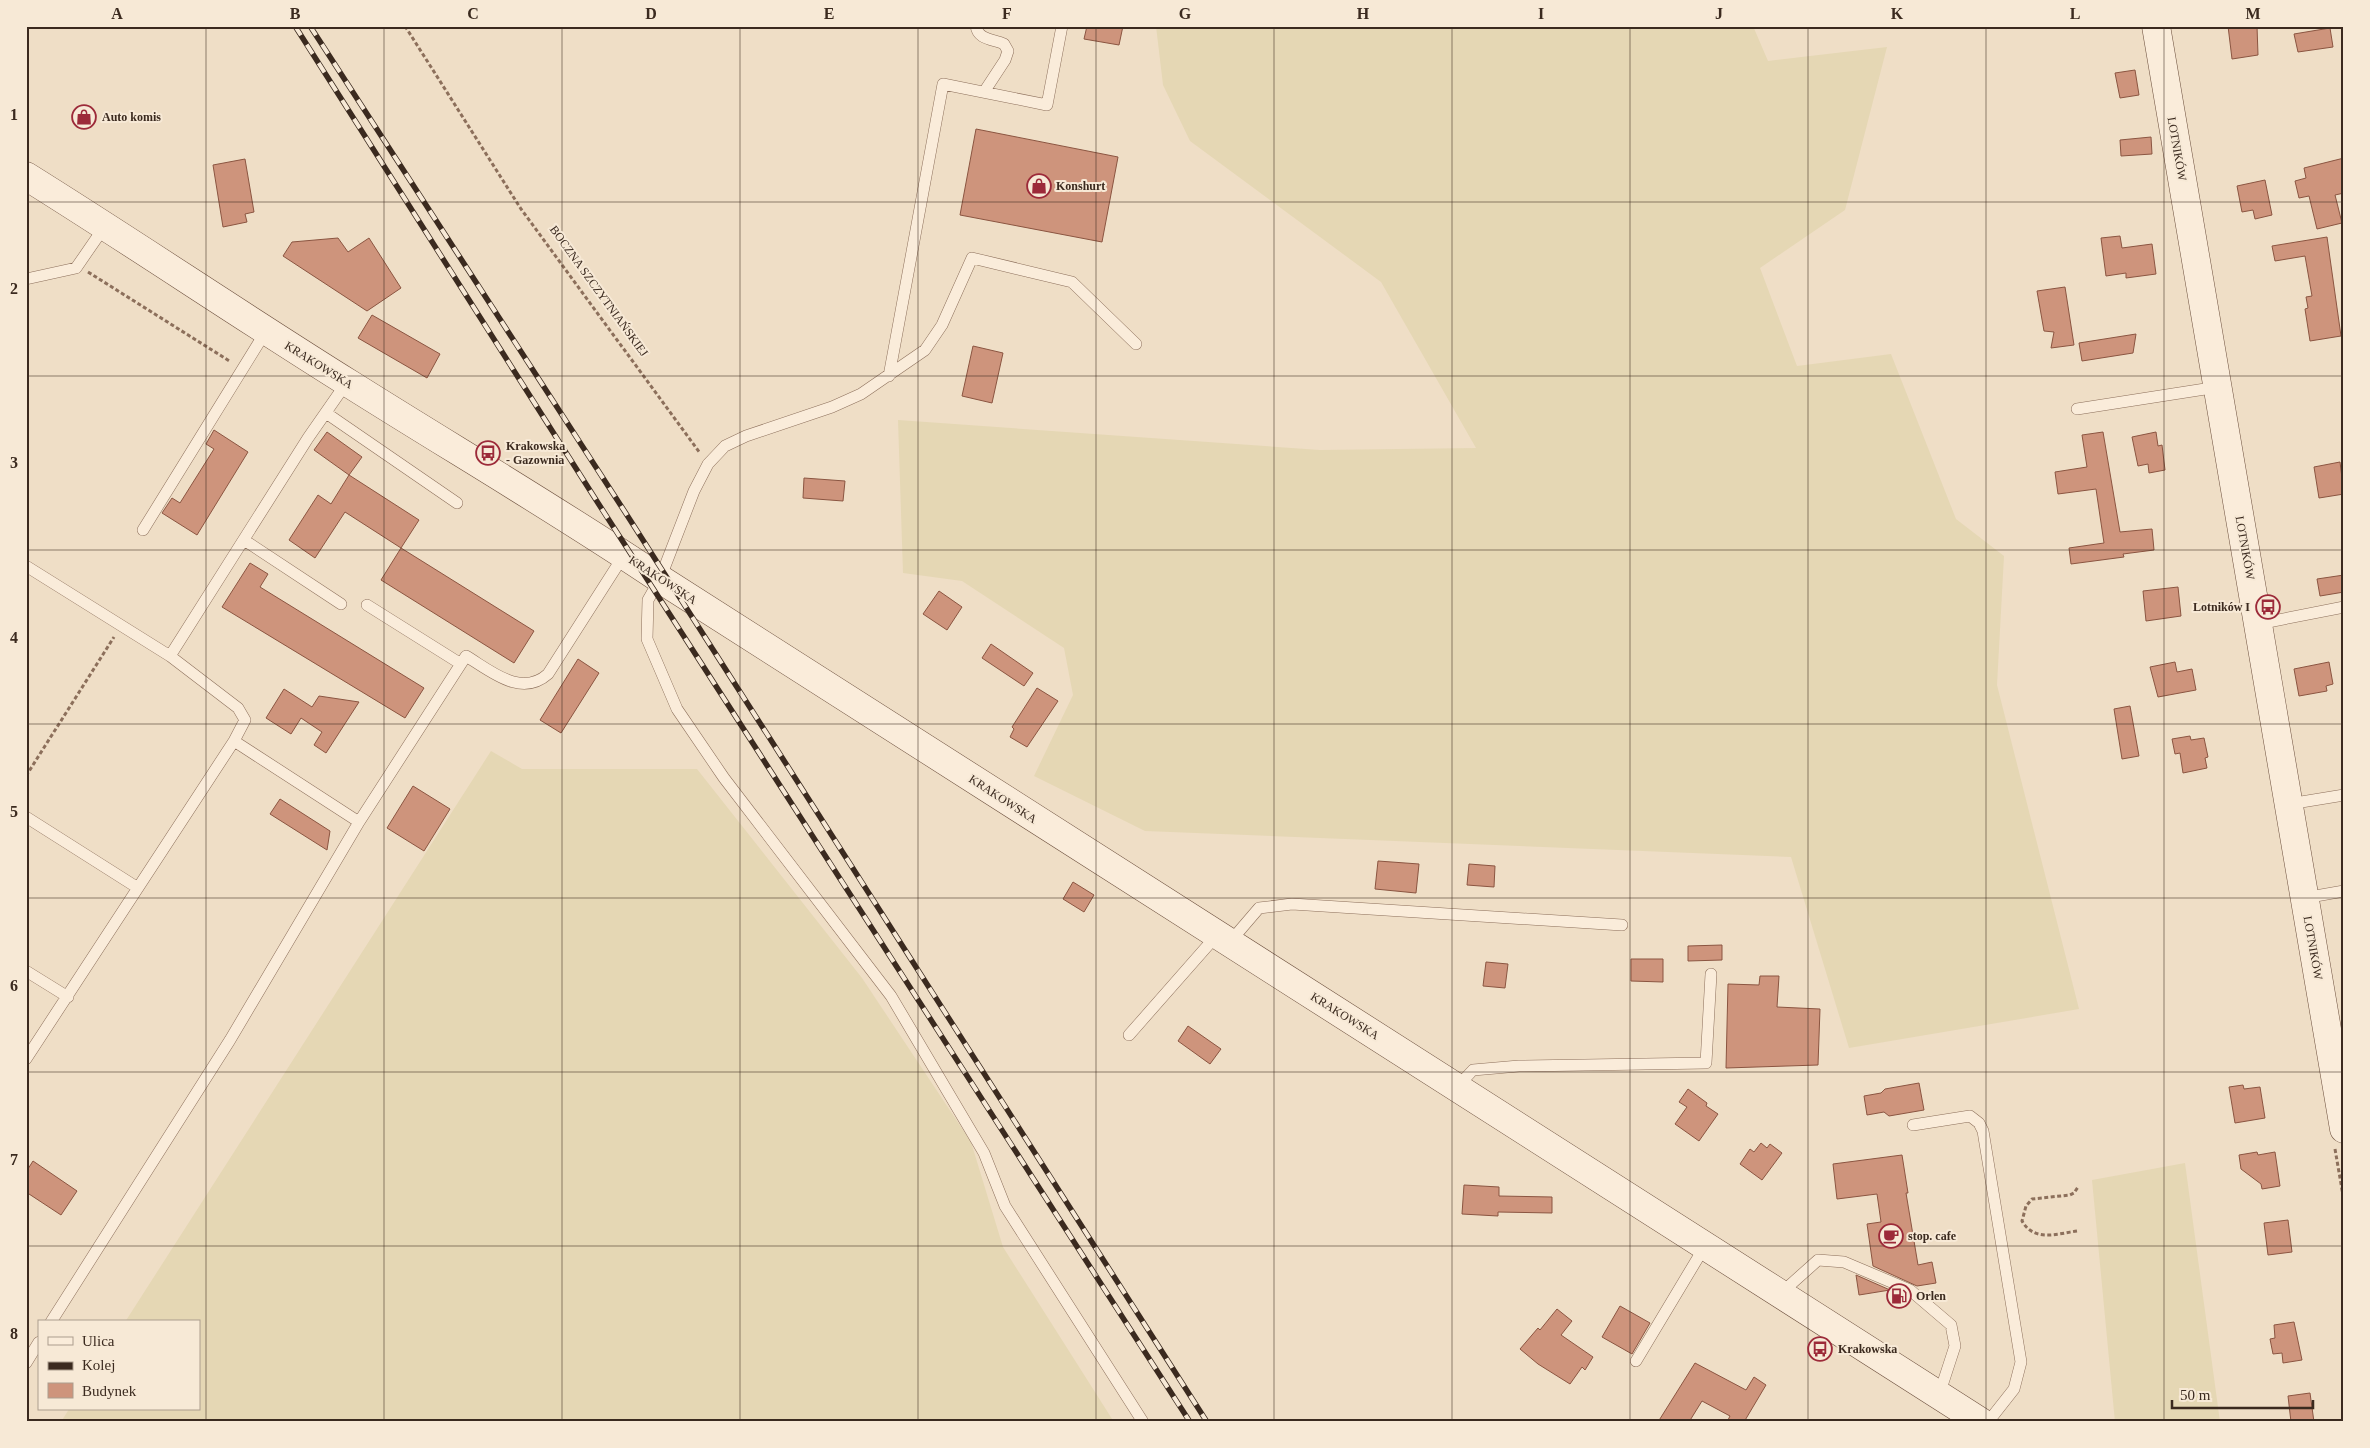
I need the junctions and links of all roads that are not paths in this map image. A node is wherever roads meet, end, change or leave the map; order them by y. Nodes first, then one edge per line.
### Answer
1 (976, 26) edge
2 (1062, 26) edge
3 (2156, 26) edge
4 (984, 92) junction
5 (26, 176) edge
6 (105, 226) junction
7 (26, 279) edge
8 (266, 331) junction
9 (1136, 344) dead end
10 (889, 376) junction
11 (347, 382) junction
12 (2218, 387) junction
13 (2077, 409) dead end
14 (326, 413) junction
15 (457, 503) dead end
16 (143, 530) dead end
17 (244, 540) junction
18 (624, 555) junction
19 (26, 566) edge
20 (660, 579) junction
21 (341, 604) dead end
22 (367, 605) dead end
23 (2344, 607) edge
24 (2258, 624) junction
25 (170, 656) junction
26 (461, 664) junction
27 (234, 741) junction
28 (2344, 795) edge
29 (2288, 804) junction
30 (26, 818) edge
31 (359, 822) junction
32 (138, 888) junction
33 (2344, 891) edge
34 (2304, 898) junction
35 (1622, 925) dead end
36 (1223, 939) junction
37 (26, 970) edge
38 (1711, 974) dead end
39 (68, 997) junction
40 (1129, 1035) dead end
41 (2338, 1057) edge
42 (26, 1059) edge
43 (1457, 1087) junction
44 (1913, 1125) dead end
45 (2344, 1130) edge
46 (1705, 1246) junction
47 (1780, 1294) junction
48 (52, 1320) edge
49 (34, 1342) edge
50 (1636, 1361) dead end
51 (26, 1363) edge
52 (1939, 1395) junction
53 (1143, 1422) edge
54 (1981, 1422) edge
55 (1988, 1422) edge

1 - 4 lane
2 - 4 lane
3 - 12 main road, LOTNIKÓW
4 - 10 lane
5 - 6 main road, KRAKOWSKA
6 - 7 lane
6 - 8 main road, KRAKOWSKA
8 - 11 main road, KRAKOWSKA
8 - 16 lane
9 - 10 lane
10 - 20 lane
11 - 14 lane
11 - 18 main road, KRAKOWSKA
12 - 13 lane
12 - 24 main road, LOTNIKÓW
14 - 15 lane
14 - 17 lane
17 - 21 lane
17 - 25 lane
18 - 20 main road, KRAKOWSKA
18 - 26 lane
19 - 25 lane
20 - 36 main road, KRAKOWSKA
20 - 53 lane
22 - 26 lane
23 - 24 lane
24 - 29 main road, LOTNIKÓW
25 - 27 lane
26 - 31 lane
27 - 31 lane
27 - 32 lane
28 - 29 lane
29 - 34 main road, LOTNIKÓW
30 - 32 lane
31 - 48 lane
32 - 39 lane
33 - 34 lane
34 - 41 main road, LOTNIKÓW
35 - 36 lane
36 - 40 lane
36 - 43 main road, KRAKOWSKA
37 - 39 lane
38 - 43 lane
39 - 42 lane
41 - 45 main road, LOTNIKÓW
43 - 46 main road, KRAKOWSKA
44 - 55 lane
46 - 47 main road, KRAKOWSKA
46 - 50 lane
47 - 52 main road, KRAKOWSKA
47 - 52 lane
49 - 51 lane
52 - 54 main road, KRAKOWSKA

